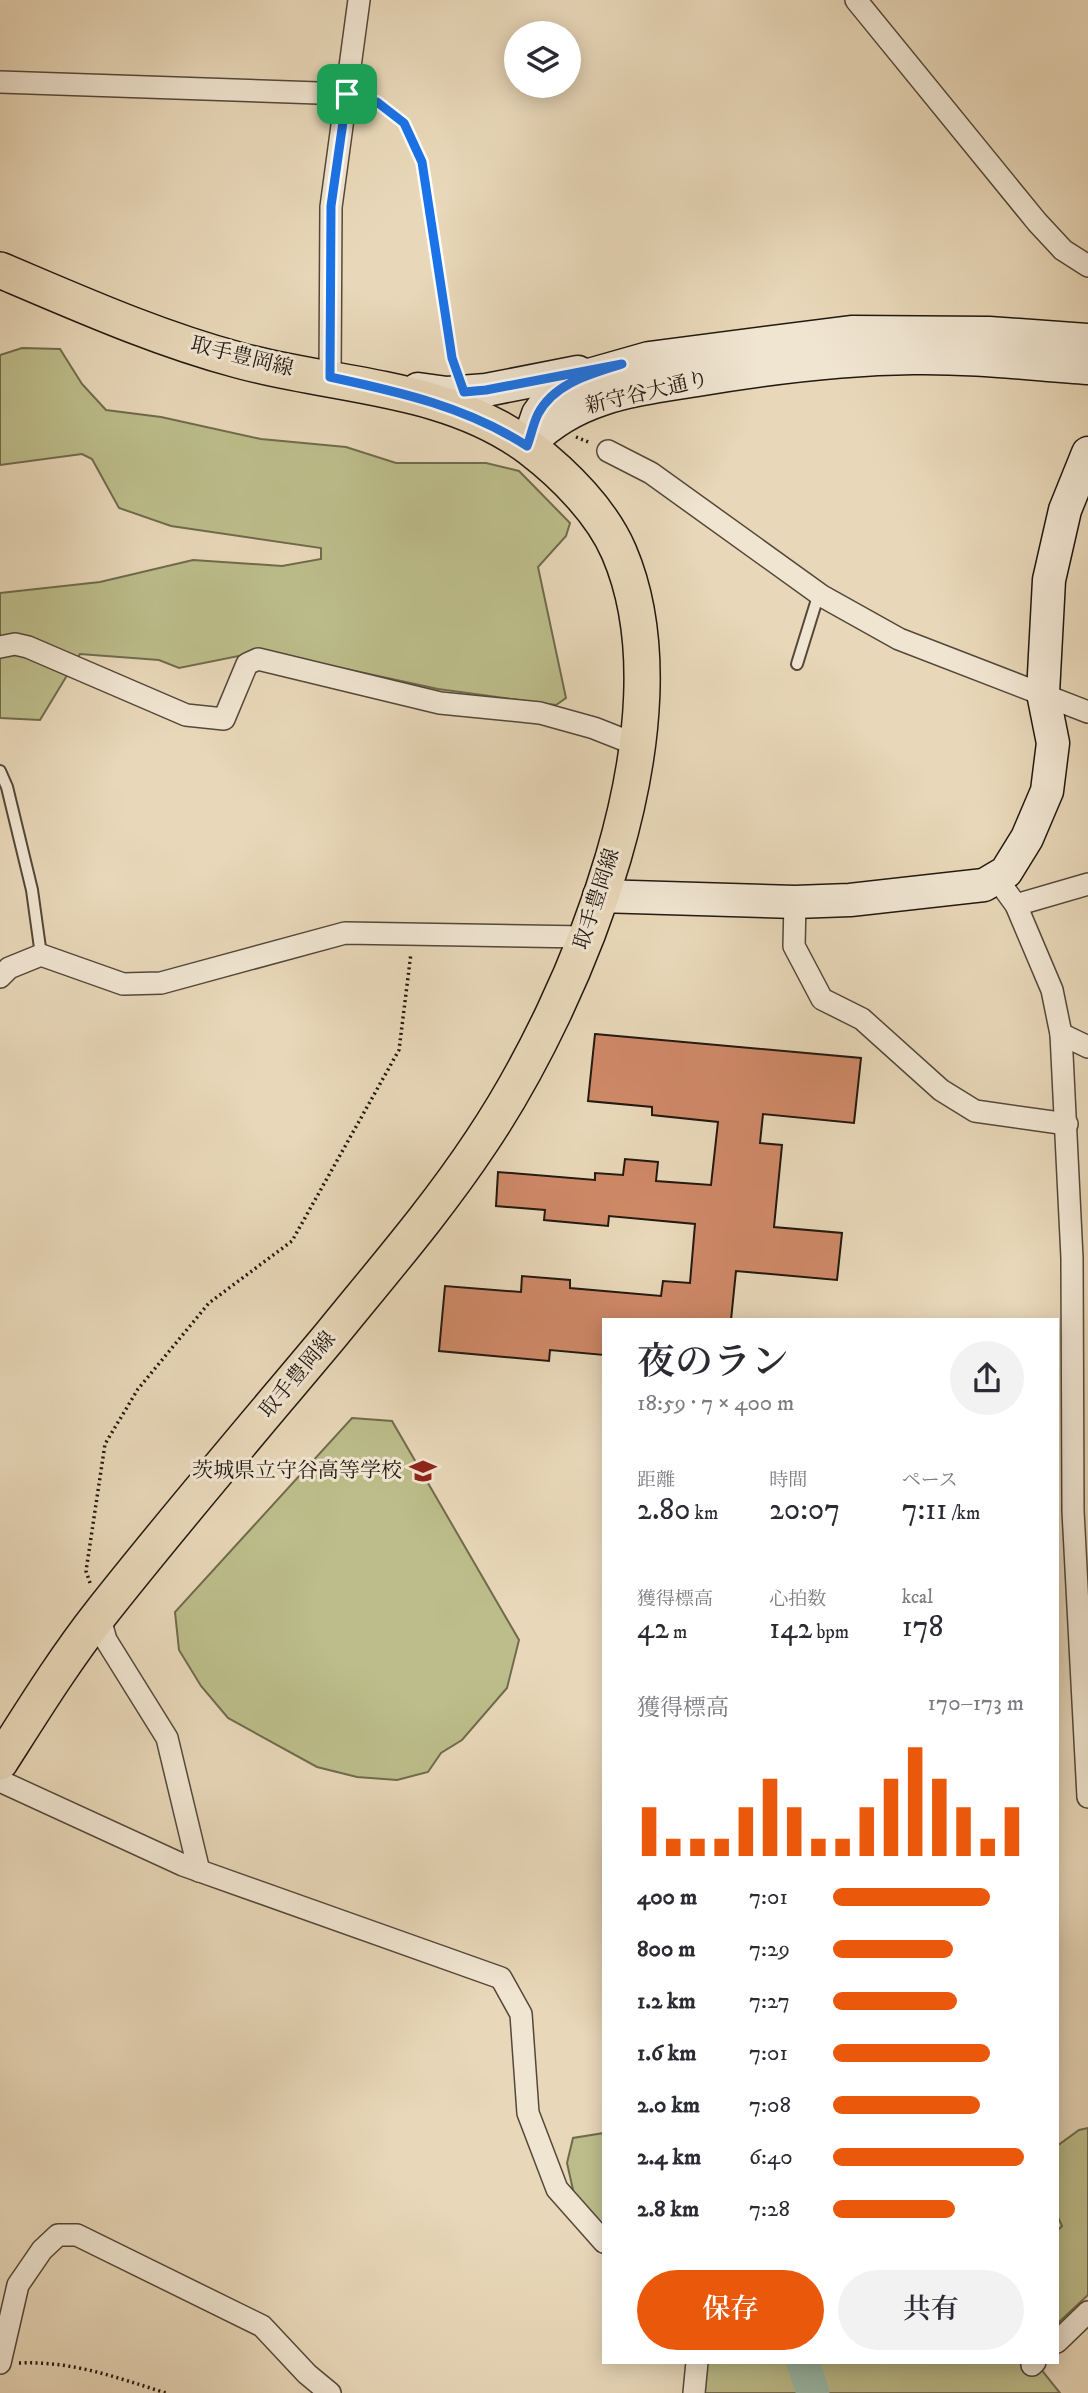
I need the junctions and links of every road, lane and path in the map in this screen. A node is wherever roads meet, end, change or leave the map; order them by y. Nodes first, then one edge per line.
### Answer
1 (359, 0) edge
2 (856, 0) edge
3 (0, 82) edge
4 (347, 94) junction
5 (1088, 266) edge
6 (0, 270) edge
7 (1088, 340) edge
8 (622, 364) junction
9 (1088, 368) edge
10 (330, 377) junction
11 (375, 387) junction
12 (464, 392) junction
13 (527, 446) junction
14 (608, 451) dead end
15 (1088, 453) edge
16 (819, 593) junction
17 (0, 647) edge
18 (797, 664) dead end
19 (1043, 692) junction
20 (1088, 712) edge
21 (637, 745) junction
22 (0, 771) edge
23 (997, 879) junction
24 (1088, 884) edge
25 (599, 896) junction
26 (795, 902) junction
27 (1016, 905) junction
28 (413, 933) junction
29 (585, 937) junction
30 (41, 955) junction
31 (0, 977) edge
32 (1061, 1034) junction
33 (1088, 1047) edge
34 (1067, 1125) junction
35 (1081, 1514) edge
36 (99, 1615) junction
37 (0, 1762) edge
38 (0, 1781) edge
39 (1088, 1797) edge
40 (199, 1871) junction
41 (602, 2240) edge
42 (1088, 2312) edge
43 (1059, 2340) edge
44 (4, 2364) edge
45 (697, 2364) edge
46 (166, 2393) edge
47 (330, 2393) edge
48 (695, 2393) edge

1 - 4 street
2 - 5 street
3 - 4 street
4 - 10 street
4 - 12 path
6 - 10 main road, 取手豊岡線
7 - 8 street, 新守谷大通り
8 - 12 street
8 - 13 street, 新守谷大通り
9 - 13 street, 新守谷大通り
10 - 11 main road, 取手豊岡線
11 - 12 street
11 - 13 main road, 取手豊岡線
13 - 21 main road, 取手豊岡線
14 - 16 street
15 - 19 street
16 - 18 lane
16 - 19 street
17 - 21 street
19 - 20 street
19 - 23 street
21 - 25 main road, 取手豊岡線
22 - 30 lane
23 - 26 street
23 - 27 street
24 - 27 street
25 - 26 street
25 - 29 main road, 取手豊岡線
26 - 34 street
27 - 32 street
28 - 29 street
28 - 30 street
28 - 36 path
29 - 36 main road, 取手豊岡線
30 - 31 street
32 - 33 street
32 - 34 street
34 - 35 street
35 - 39 street
36 - 37 main road, 取手豊岡線
36 - 40 street
38 - 40 street
40 - 41 street
42 - 43 street
44 - 46 path
44 - 47 street
45 - 48 street

